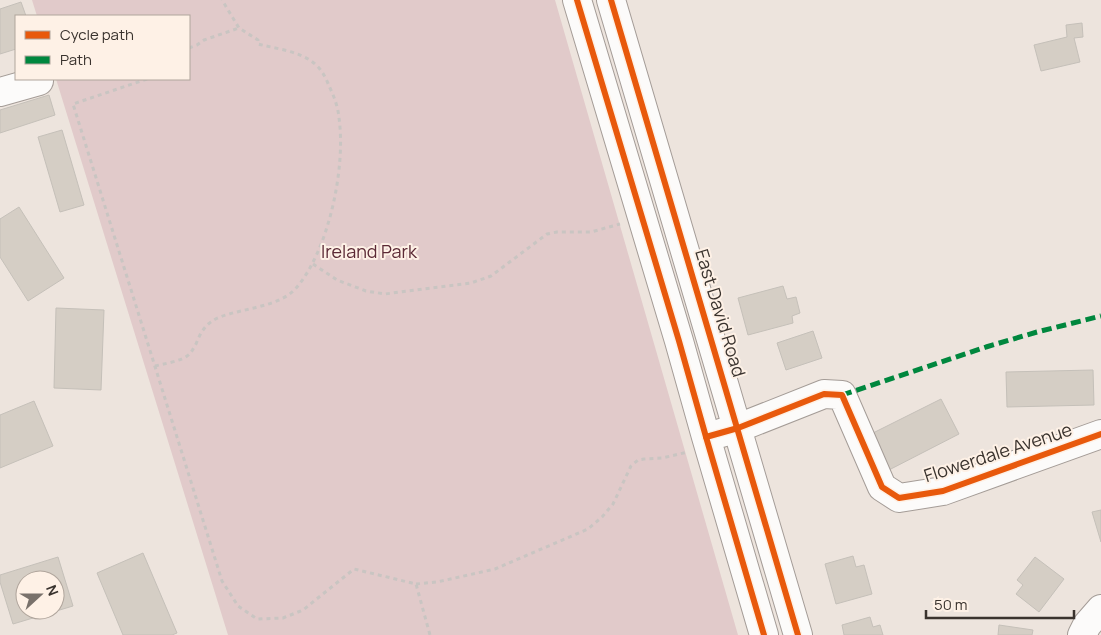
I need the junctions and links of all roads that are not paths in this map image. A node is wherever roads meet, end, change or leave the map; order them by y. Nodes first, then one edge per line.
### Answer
1 (577, 0) edge
2 (611, 0) edge
3 (39, 81) dead end
4 (0, 92) edge
5 (738, 428) junction
6 (1101, 434) edge
7 (699, 444) junction
8 (1101, 609) edge
9 (764, 635) edge
10 (798, 635) edge
11 (1082, 635) edge

1 - 7 street
2 - 5 street, East David Road
3 - 4 street
5 - 6 street, Flowerdale Avenue
5 - 7 street, Flowerdale Avenue
5 - 10 street, East David Road
7 - 9 street
8 - 11 street

